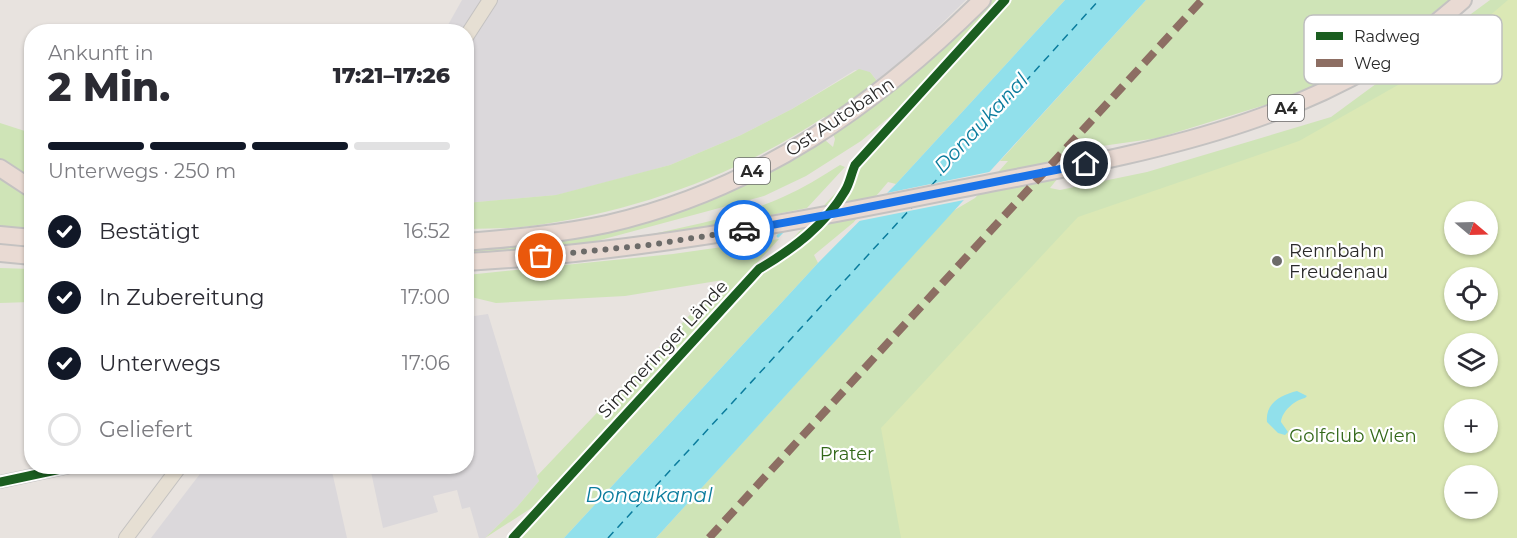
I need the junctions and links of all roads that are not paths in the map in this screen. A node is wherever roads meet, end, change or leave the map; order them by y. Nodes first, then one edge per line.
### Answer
1 (490, 0) edge
2 (982, 0) edge
3 (1462, 0) edge
4 (1444, 15) edge
5 (474, 25) edge
6 (1339, 84) edge
7 (0, 168) edge
8 (24, 184) edge
9 (0, 235) edge
10 (24, 237) edge
11 (474, 241) edge
12 (0, 253) edge
13 (24, 255) edge
14 (474, 261) edge
15 (24, 262) edge
16 (0, 263) edge
17 (37, 474) edge
18 (174, 474) edge
19 (0, 482) edge
20 (126, 538) edge

1 - 5 main road
2 - 11 highway, Ost Autobahn / A4
3 - 4 highway, A4
6 - 14 highway, A4
7 - 8 highway
9 - 10 highway
12 - 13 highway
15 - 16 highway
17 - 19 street
18 - 20 main road

